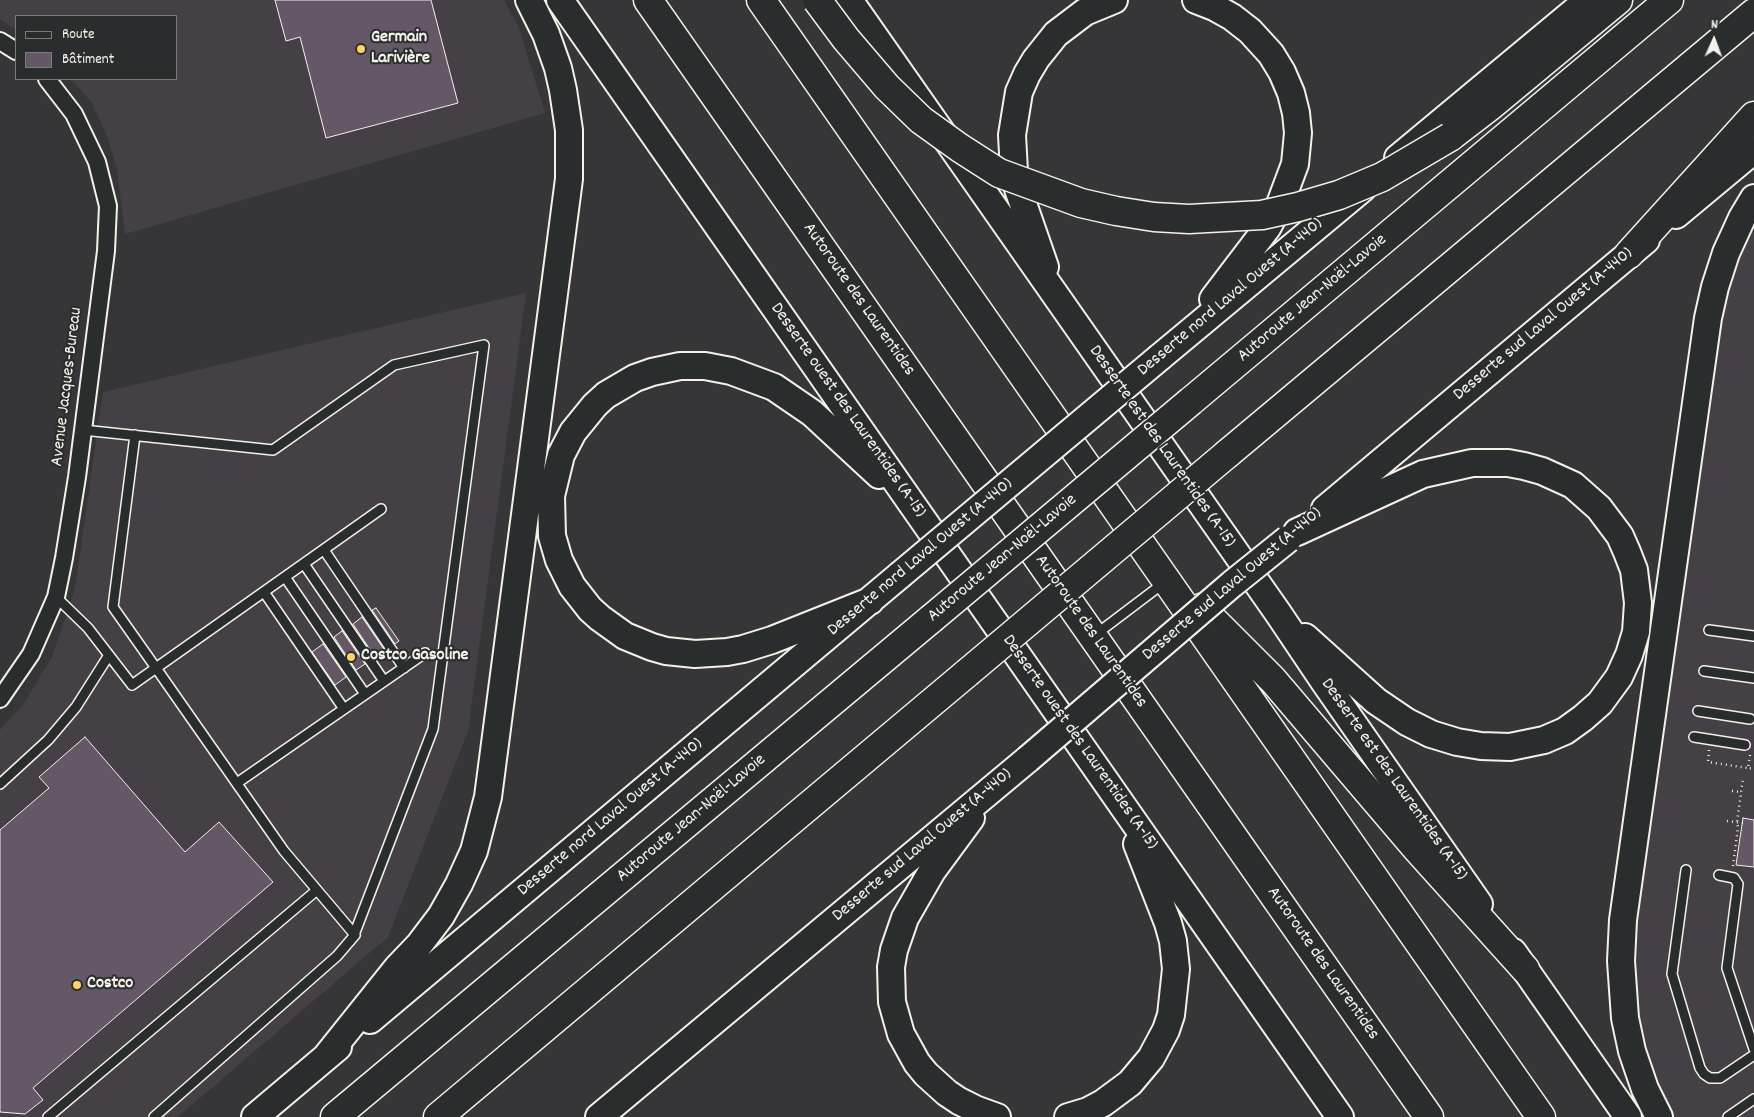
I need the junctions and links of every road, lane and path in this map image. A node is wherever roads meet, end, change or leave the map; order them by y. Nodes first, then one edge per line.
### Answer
1 (529, 0) edge
2 (560, 0) edge
3 (648, 0) edge
4 (761, 0) edge
5 (818, 0) edge
6 (849, 0) edge
7 (1114, 0) edge
8 (1196, 0) edge
9 (1588, 0) edge
10 (1618, 0) edge
11 (1669, 0) edge
12 (1754, 14) edge
13 (0, 41) edge
14 (15, 51) edge
15 (49, 80) edge
16 (1754, 116) edge
17 (1754, 150) edge
18 (1754, 198) edge
19 (1629, 254) junction
20 (1055, 296) junction
21 (1186, 335) junction
22 (83, 430) junction
23 (135, 435) junction
24 (914, 508) junction
25 (381, 510) dead end
26 (1292, 536) junction
27 (324, 550) junction
28 (304, 564) junction
29 (285, 577) junction
30 (1169, 580) junction
31 (264, 592) junction
32 (56, 597) junction
33 (870, 601) junction
34 (1278, 613) junction
35 (1709, 630) dead end
36 (1093, 636) junction
37 (1754, 636) edge
38 (425, 653) dead end
39 (109, 655) junction
40 (156, 668) junction
41 (404, 668) junction
42 (1704, 671) dead end
43 (1754, 678) edge
44 (384, 682) junction
45 (365, 694) junction
46 (0, 699) edge
47 (344, 709) junction
48 (1698, 711) dead end
49 (1750, 719) dead end
50 (1694, 737) dead end
51 (1745, 745) dead end
52 (1708, 762) dead end
53 (1748, 768) dead end
54 (1742, 778) dead end
55 (237, 783) junction
56 (0, 784) edge
57 (990, 790) junction
58 (1732, 791) dead end
59 (1741, 792) junction
60 (1122, 806) junction
61 (1727, 821) dead end
62 (1737, 822) junction
63 (1742, 823) dead end
64 (1686, 870) dead end
65 (1733, 871) dead end
66 (1719, 875) dead end
67 (317, 890) junction
68 (354, 934) junction
69 (1525, 970) junction
70 (1754, 1049) edge
71 (1754, 1054) edge
72 (325, 1058) junction
73 (1754, 1099) edge
74 (48, 1117) edge
75 (154, 1117) edge
76 (255, 1117) edge
77 (335, 1117) edge
78 (438, 1117) edge
79 (599, 1117) edge
80 (998, 1117) edge
81 (1068, 1117) edge
82 (1340, 1117) edge
83 (1429, 1117) edge
84 (1540, 1117) edge
85 (1628, 1117) edge
86 (1659, 1117) edge
87 (1728, 1117) edge

1 - 72 main road
2 - 24 main road, Desserte ouest des Laurentides (A-15)
3 - 36 highway, Autoroute des Laurentides
4 - 30 highway
5 - 10 highway, bridge
6 - 20 main road, Desserte est des Laurentides (A-15)
7 - 20 main road
8 - 21 main road
9 - 21 main road, Desserte nord Laval Ouest (A-440)
11 - 77 highway, Autoroute Jean-Noël-Lavoie, bridge
12 - 78 highway, bridge
13 - 14 street
15 - 22 street, Avenue Jacques-Bureau
16 - 19 highway
17 - 19 main road, Desserte sud Laval Ouest (A-440)
18 - 86 main road
19 - 26 main road, Desserte sud Laval Ouest (A-440)
20 - 34 main road, Desserte est des Laurentides (A-15)
21 - 33 main road, Desserte nord Laval Ouest (A-440), bridge
22 - 23 lane
22 - 32 street, Avenue Jacques-Bureau
23 - 40 lane
23 - 68 lane
24 - 33 main road
24 - 60 main road, Desserte ouest des Laurentides (A-15)
25 - 27 lane
26 - 34 main road
26 - 57 main road, Desserte sud Laval Ouest (A-440), bridge
27 - 28 lane
27 - 41 lane
28 - 29 lane
28 - 44 lane
29 - 31 lane
29 - 45 lane
30 - 36 lane
30 - 69 highway
30 - 84 highway
31 - 40 lane
31 - 47 lane
32 - 39 lane
32 - 46 street, Avenue Jacques-Bureau
33 - 72 main road, Desserte nord Laval Ouest (A-440)
34 - 69 main road, Desserte est des Laurentides (A-15)
35 - 37 lane
36 - 83 highway, Autoroute des Laurentides
38 - 41 lane
39 - 40 lane
39 - 56 lane
40 - 55 lane
41 - 44 lane
42 - 43 lane
44 - 45 lane
45 - 47 lane
47 - 55 lane
48 - 49 lane
50 - 51 lane
52 - 53 path
54 - 59 path
55 - 67 lane
57 - 79 main road, Desserte sud Laval Ouest (A-440)
57 - 80 main road
58 - 59 path
59 - 62 path
60 - 81 main road
60 - 82 main road, Desserte ouest des Laurentides (A-15)
61 - 62 path
62 - 63 path
62 - 65 path
64 - 71 lane
66 - 70 lane
67 - 68 lane
67 - 74 lane
68 - 75 lane
69 - 85 main road, Desserte est des Laurentides (A-15)
72 - 76 main road, Desserte nord Laval Ouest (A-440)
73 - 87 lane

